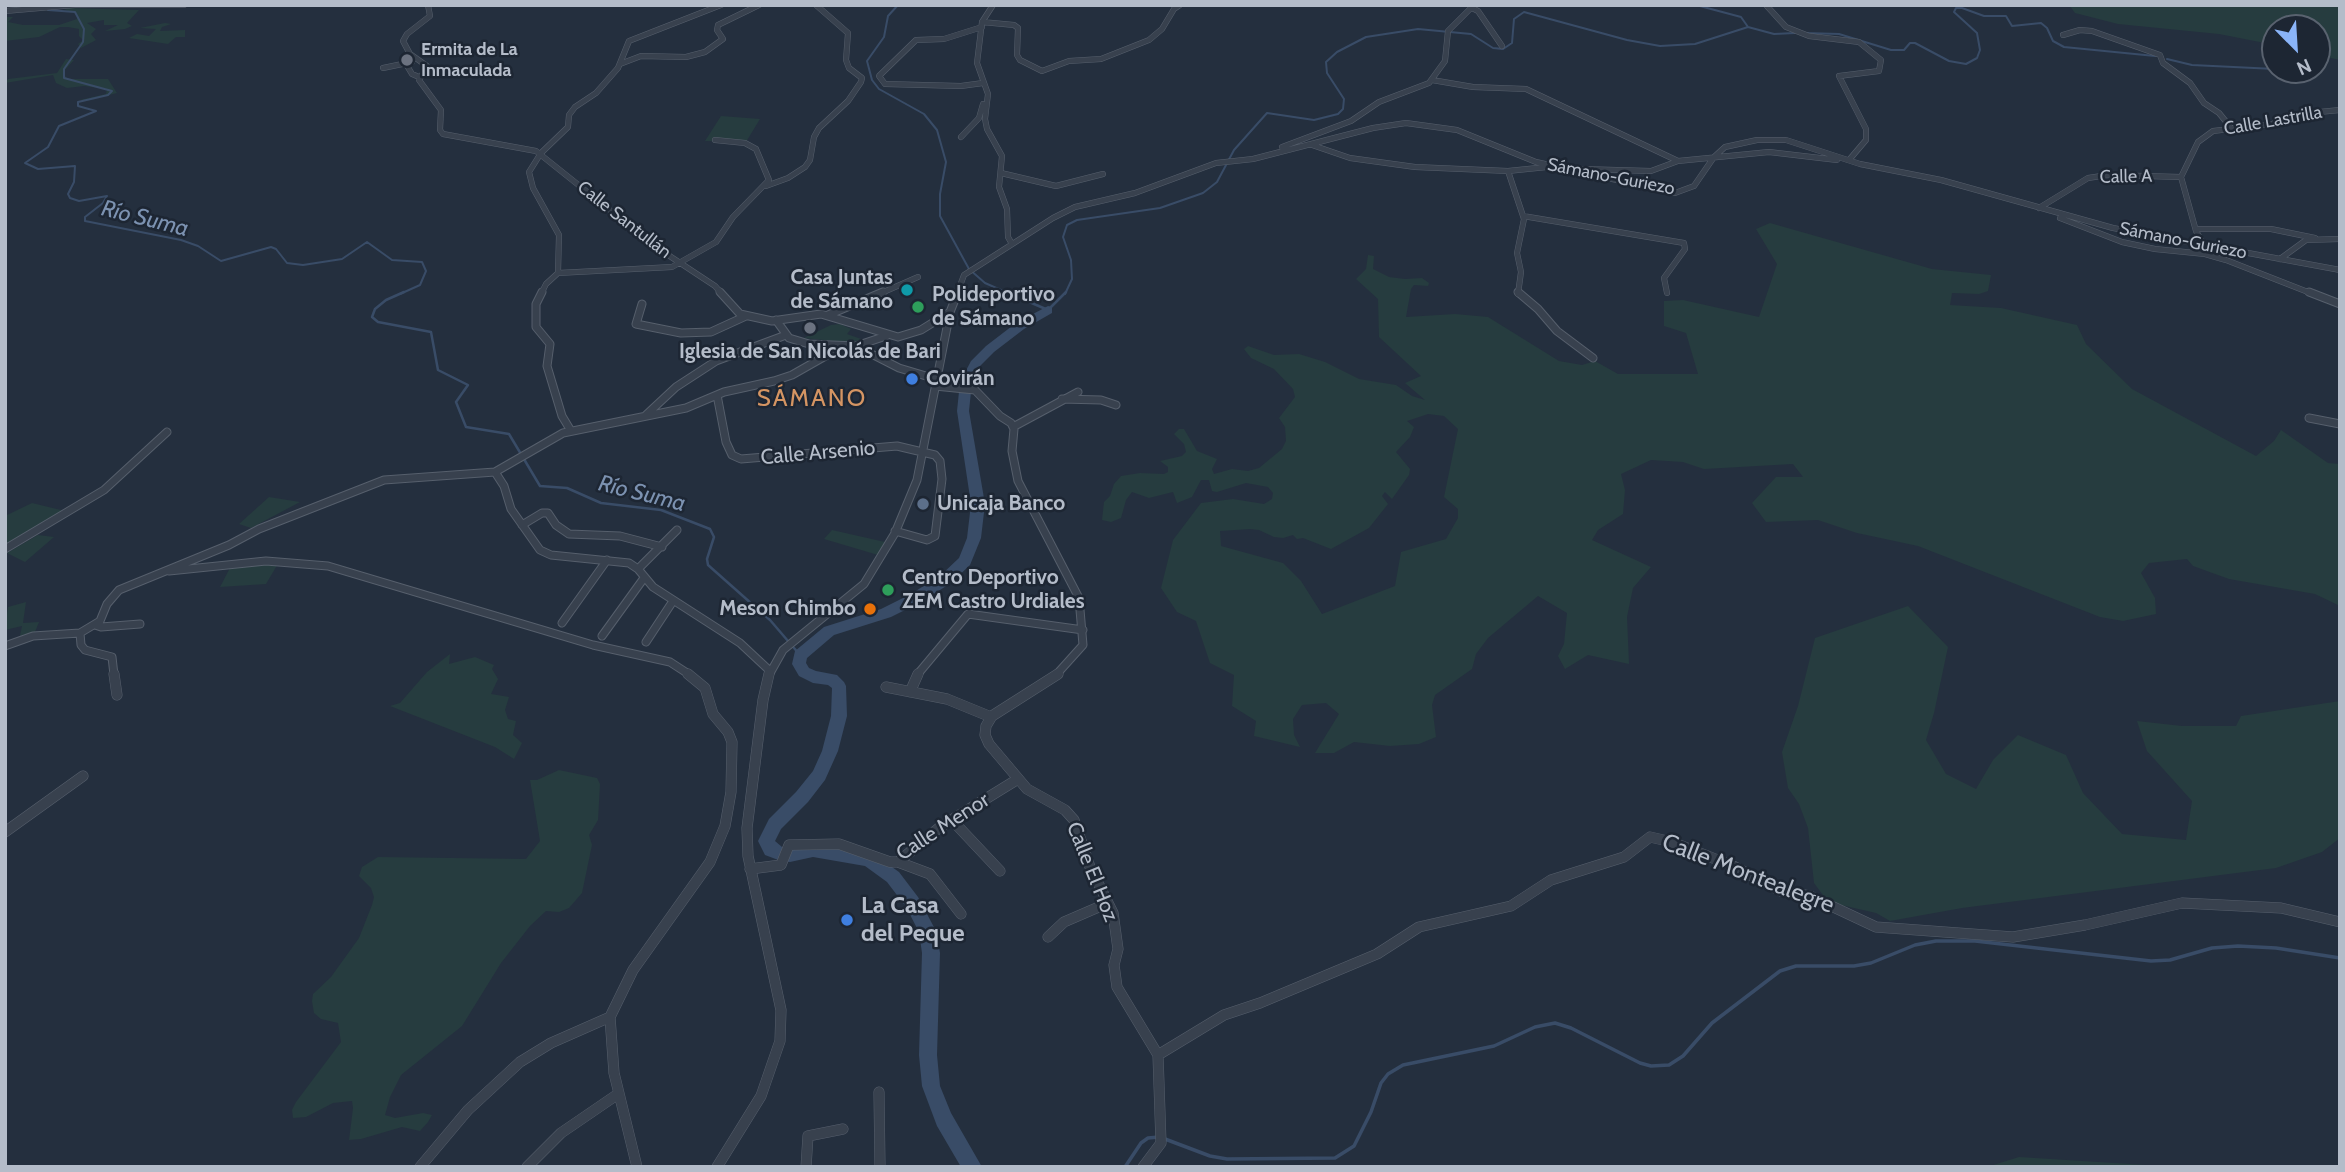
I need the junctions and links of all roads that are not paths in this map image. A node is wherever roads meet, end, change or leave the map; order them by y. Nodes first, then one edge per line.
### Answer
1 (76, 5) edge
2 (184, 5) edge
3 (428, 5) edge
4 (721, 5) edge
5 (759, 5) edge
6 (816, 5) edge
7 (993, 5) edge
8 (1180, 5) edge
9 (1766, 5) edge
10 (1473, 7) edge
11 (5, 11) edge
12 (982, 25) junction
13 (2063, 35) dead end
14 (1502, 46) dead end
15 (411, 56) junction
16 (406, 64) junction
17 (620, 64) junction
18 (383, 68) dead end
19 (877, 76) junction
20 (419, 77) junction
21 (864, 78) junction
22 (1432, 80) junction
23 (983, 83) junction
24 (988, 100) junction
25 (2340, 110) edge
26 (2232, 129) junction
27 (961, 137) dead end
28 (715, 140) dead end
29 (1312, 145) junction
30 (541, 153) junction
31 (1260, 157) junction
32 (1714, 157) junction
33 (1849, 160) junction
34 (1678, 161) junction
35 (1863, 165) junction
36 (1553, 166) junction
37 (1561, 168) junction
38 (1508, 171) junction
39 (1001, 173) junction
40 (1103, 174) dead end
41 (2181, 177) junction
42 (766, 186) junction
43 (2039, 208) junction
44 (2052, 212) junction
45 (1523, 216) junction
46 (2196, 229) junction
47 (2315, 238) junction
48 (2340, 239) edge
49 (1012, 244) junction
50 (2204, 245) junction
51 (2277, 259) junction
52 (681, 263) junction
53 (2340, 270) edge
54 (2261, 272) junction
55 (558, 273) junction
56 (918, 277) dead end
57 (1667, 293) dead end
58 (642, 304) dead end
59 (2340, 304) edge
60 (950, 312) junction
61 (828, 315) junction
62 (746, 316) junction
63 (776, 320) junction
64 (786, 335) junction
65 (886, 336) junction
66 (843, 346) junction
67 (856, 346) junction
68 (1592, 358) dead end
69 (936, 383) junction
70 (1078, 392) dead end
71 (717, 396) junction
72 (1062, 399) junction
73 (1116, 405) dead end
74 (646, 415) junction
75 (2309, 418) dead end
76 (2340, 424) edge
77 (1013, 427) junction
78 (570, 431) junction
79 (167, 432) dead end
80 (923, 452) junction
81 (495, 472) junction
82 (522, 525) junction
83 (677, 530) dead end
84 (895, 531) junction
85 (662, 547) junction
86 (5, 549) edge
87 (607, 560) junction
88 (638, 569) junction
89 (169, 571) junction
90 (644, 578) junction
91 (673, 601) junction
92 (562, 623) dead end
93 (140, 624) dead end
94 (95, 625) junction
95 (1083, 630) junction
96 (80, 633) junction
97 (602, 636) dead end
98 (646, 642) dead end
99 (5, 646) edge
100 (770, 671) junction
101 (886, 687) dead end
102 (910, 692) junction
103 (117, 695) dead end
104 (991, 718) junction
105 (83, 776) dead end
106 (1018, 779) junction
107 (952, 820) junction
108 (5, 831) edge
109 (898, 862) junction
110 (750, 869) junction
111 (1000, 871) dead end
112 (1108, 903) junction
113 (961, 914) dead end
114 (2340, 922) edge
115 (1048, 937) dead end
116 (610, 1017) junction
117 (1158, 1055) junction
118 (879, 1092) dead end
119 (618, 1094) junction
120 (843, 1129) dead end
121 (420, 1167) edge
122 (527, 1167) edge
123 (637, 1167) edge
124 (717, 1167) edge
125 (806, 1167) edge
126 (880, 1167) edge
127 (1143, 1167) edge

1 - 2 street
1 - 11 street
3 - 15 street
4 - 17 street
5 - 17 street
6 - 21 street
7 - 12 street
8 - 12 street
9 - 33 street
10 - 14 street
10 - 22 street
12 - 19 street
12 - 23 street
13 - 26 street
15 - 16 street
15 - 20 street, Calle Santullán
16 - 18 street
16 - 20 street
17 - 30 street
19 - 21 street
19 - 23 street
20 - 30 street, Calle Santullán
21 - 42 street
22 - 31 street
22 - 34 street
23 - 24 street
24 - 27 street
24 - 39 street
25 - 26 street, Calle Lastrilla
26 - 41 street, Calle Lastrilla
28 - 42 street
29 - 31 street, Sámano-Guriezo
29 - 36 street, Sámano-Guriezo
29 - 38 street
30 - 52 street, Calle Santullán
30 - 55 street
31 - 49 street, Sámano-Guriezo
32 - 33 street, Sámano-Guriezo
32 - 34 street
32 - 35 street
32 - 37 street, Sámano-Guriezo
33 - 35 street, Sámano-Guriezo
34 - 37 street
35 - 43 street, Sámano-Guriezo
36 - 37 street, Sámano-Guriezo
36 - 38 street
38 - 45 street
39 - 40 street
39 - 49 street
41 - 43 street, Calle A
41 - 46 street
42 - 52 street
43 - 44 street, Sámano-Guriezo
44 - 50 street, Sámano-Guriezo
44 - 54 street
45 - 57 street
45 - 68 street
46 - 47 street
46 - 50 street
47 - 48 street
47 - 51 street
49 - 60 street, Sámano-Guriezo
50 - 51 street, Sámano-Guriezo
51 - 53 street, Sámano-Guriezo
51 - 54 street
52 - 55 street
52 - 62 street, Calle Santullán
54 - 59 street
55 - 78 street
56 - 61 street
58 - 62 street
60 - 65 street
60 - 69 street, Sámano-Guriezo
61 - 63 street
61 - 65 street
62 - 63 street
63 - 64 street
64 - 66 street
64 - 74 street
65 - 67 street
66 - 67 street
66 - 71 street
67 - 69 street
69 - 77 street
69 - 80 street, Sámano-Guriezo
70 - 72 street
71 - 74 street
71 - 80 street, Calle Arsenio
72 - 73 street
72 - 77 street
74 - 78 street
75 - 76 street
77 - 95 street
78 - 81 street
79 - 86 street
80 - 84 street, Sámano-Guriezo
80 - 84 street
81 - 82 street
81 - 89 street
82 - 85 street
82 - 87 street
83 - 85 street
84 - 100 street, Sámano-Guriezo
85 - 88 street
87 - 88 street
87 - 92 street
88 - 90 street
89 - 94 street
89 - 116 street
90 - 91 street
90 - 97 street
91 - 98 street
91 - 100 street
93 - 94 street
94 - 96 street
95 - 102 street
95 - 104 street
96 - 99 street
96 - 103 street
100 - 110 street, Sámano-Guriezo
101 - 102 street
102 - 104 street
104 - 106 street, Calle El Hoz
105 - 108 street
106 - 107 street, Calle Menor
106 - 112 street, Calle El Hoz
107 - 109 street, Calle Menor
107 - 111 street
109 - 110 street, Calle Menor
109 - 113 street
110 - 124 street, Sámano-Guriezo
112 - 115 street
112 - 117 street, Calle El Hoz
114 - 117 street, Calle Montealegre
116 - 119 street
116 - 121 street
117 - 127 street, Calle El Hoz
118 - 126 street
119 - 122 street
119 - 123 street
120 - 125 street

